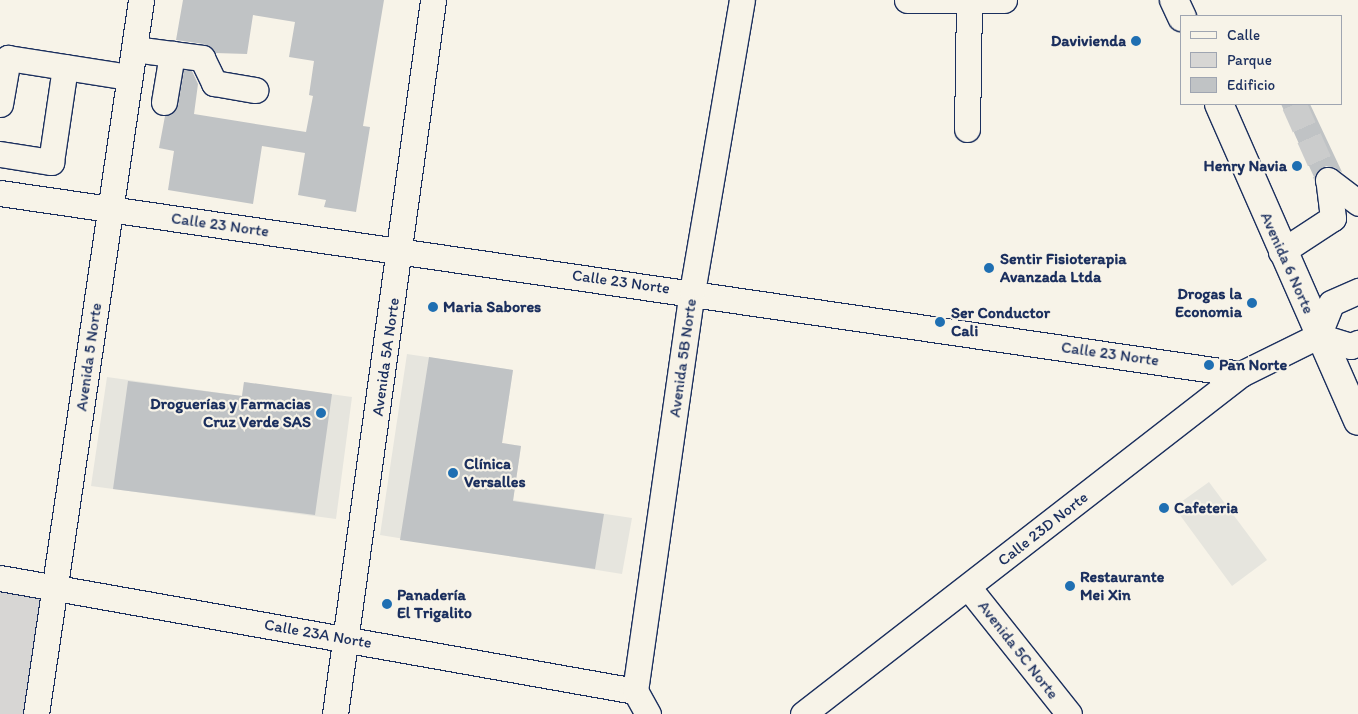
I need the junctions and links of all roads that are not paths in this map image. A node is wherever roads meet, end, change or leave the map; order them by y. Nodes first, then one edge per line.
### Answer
1 (141, 0) edge
2 (433, 0) edge
3 (742, 0) edge
4 (907, 0) edge
5 (1004, 0) edge
6 (1174, 0) edge
7 (969, 3) junction
8 (1181, 15) edge
9 (134, 49) junction
10 (172, 54) junction
11 (65, 67) junction
12 (130, 77) junction
13 (255, 90) dead end
14 (164, 102) dead end
15 (0, 104) edge
16 (1219, 105) edge
17 (966, 128) dead end
18 (0, 154) edge
19 (0, 194) edge
20 (1358, 204) edge
21 (110, 209) junction
22 (401, 250) junction
23 (1281, 252) junction
24 (1358, 291) edge
25 (692, 292) junction
26 (1318, 336) junction
27 (1358, 343) edge
28 (1241, 374) junction
29 (1358, 422) edge
30 (0, 578) edge
31 (55, 586) junction
32 (968, 587) junction
33 (348, 640) junction
34 (635, 692) junction
35 (36, 714) edge
36 (335, 714) edge
37 (648, 714) edge
38 (803, 714) edge
39 (1068, 714) edge

1 - 9 street, Avenida 5 Norte
2 - 22 street, Avenida 5A Norte
3 - 25 street, Avenida 5B Norte
4 - 7 street
5 - 7 street
6 - 8 main road
7 - 17 street
9 - 10 street
9 - 12 street, Avenida 5 Norte
10 - 13 street
10 - 14 street
11 - 12 street
11 - 15 street
11 - 18 street
12 - 21 street, Avenida 5 Norte
16 - 23 main road, Avenida 6 Norte
19 - 21 street, Calle 23 Norte
20 - 23 street
21 - 22 street, Calle 23 Norte
21 - 31 street, Avenida 5 Norte
22 - 25 street, Calle 23 Norte
22 - 33 street, Avenida 5A Norte
23 - 26 main road, Avenida 6 Norte
24 - 26 street
25 - 28 street, Calle 23 Norte
25 - 34 street, Avenida 5B Norte
26 - 27 street
26 - 28 street, Calle 23D Norte
26 - 29 main road, Avenida 6 Norte
28 - 32 street, Calle 23D Norte
30 - 31 street, Calle 23A Norte
31 - 33 street, Calle 23A Norte
31 - 35 street, Avenida 5 Norte
32 - 38 street, Calle 23D Norte
32 - 39 street, Avenida 5C Norte
33 - 34 street, Calle 23A Norte
33 - 36 street, Avenida 5A Norte
34 - 37 street

